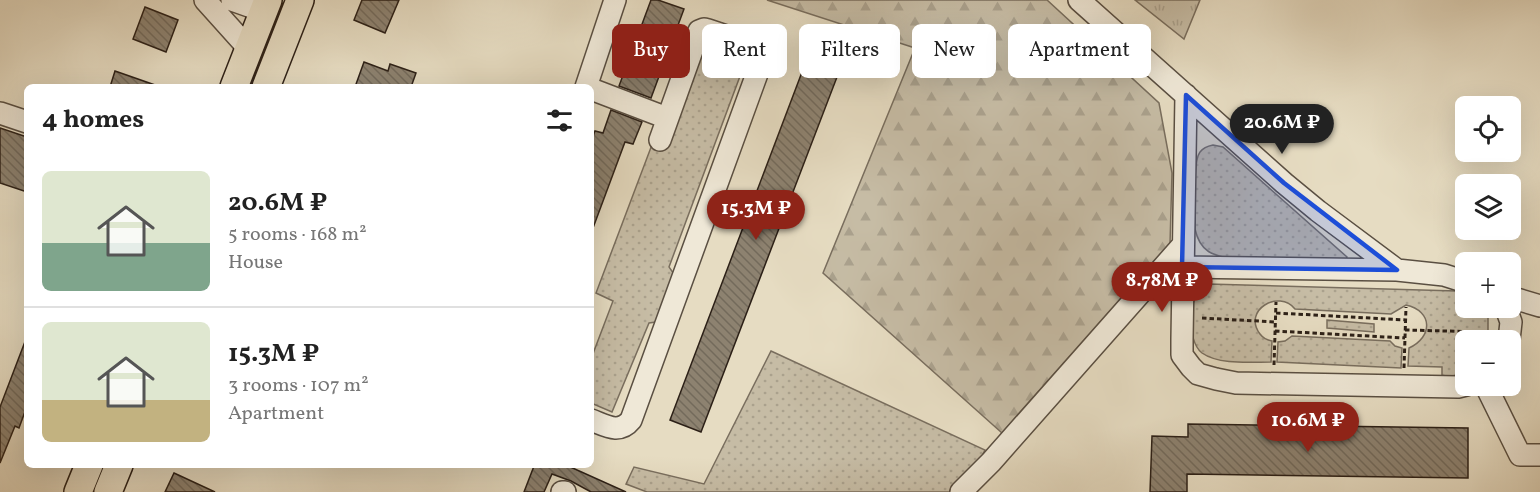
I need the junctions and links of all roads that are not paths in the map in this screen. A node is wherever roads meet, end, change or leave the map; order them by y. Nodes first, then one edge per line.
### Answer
1 (205, 0) edge
2 (232, 0) edge
3 (300, 0) edge
4 (615, 0) edge
5 (1079, 0) edge
6 (266, 6) edge
7 (249, 49) junction
8 (235, 84) edge
9 (267, 84) edge
10 (587, 84) edge
11 (594, 90) edge
12 (1186, 95) junction
13 (0, 113) edge
14 (667, 118) junction
15 (24, 121) edge
16 (660, 140) dead end
17 (1182, 256) junction
18 (1397, 270) junction
19 (1455, 278) edge
20 (1521, 300) edge
21 (1540, 306) edge
22 (1455, 387) edge
23 (1491, 396) edge
24 (594, 421) edge
25 (1540, 455) edge
26 (88, 468) edge
27 (117, 468) edge
28 (78, 492) edge
29 (108, 492) edge
30 (961, 492) edge

1 - 7 street
2 - 6 street
3 - 9 main road
4 - 10 street
5 - 12 street
6 - 7 main road
7 - 8 main road
11 - 14 street
12 - 17 street
12 - 18 street
13 - 15 street
14 - 16 street
14 - 24 street
17 - 18 street
17 - 22 street
17 - 30 street
18 - 19 street
20 - 21 street
23 - 25 street
26 - 28 main road
27 - 29 main road

